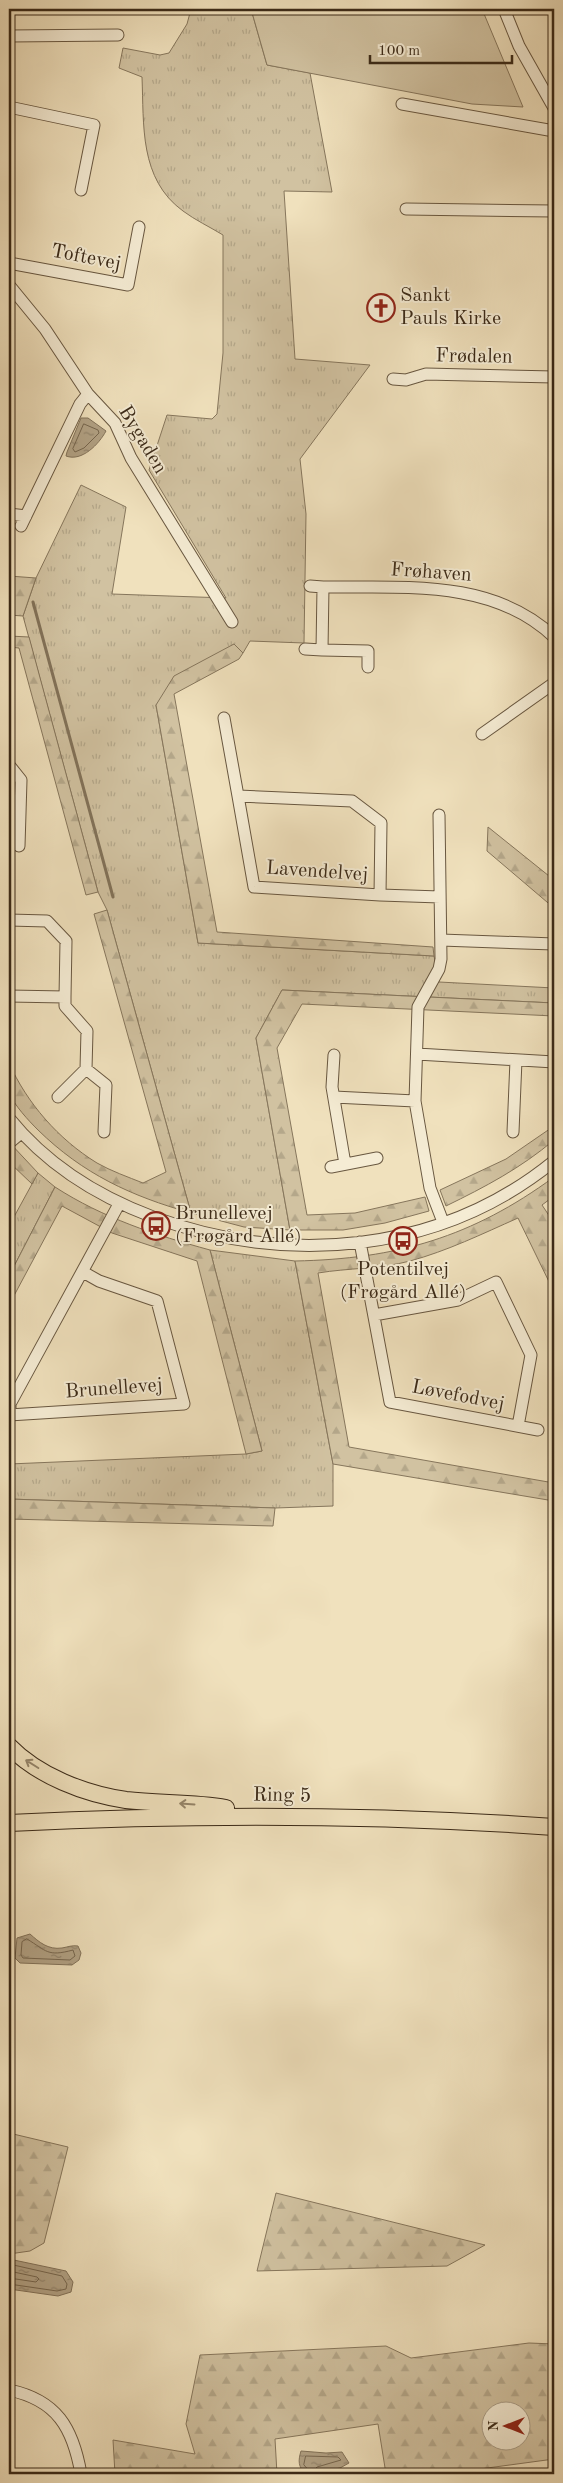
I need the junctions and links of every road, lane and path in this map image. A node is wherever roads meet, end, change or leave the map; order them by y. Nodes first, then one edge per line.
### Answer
1 (504, 9) edge
2 (9, 36) edge
3 (118, 36) dead end
4 (402, 104) dead end
5 (9, 107) edge
6 (554, 108) edge
7 (554, 131) edge
8 (81, 190) dead end
9 (406, 209) dead end
10 (554, 212) edge
11 (139, 227) dead end
12 (9, 263) edge
13 (9, 285) edge
14 (554, 377) edge
15 (393, 379) dead end
16 (88, 394) junction
17 (9, 514) edge
18 (310, 586) dead end
19 (323, 587) junction
20 (232, 622) dead end
21 (554, 637) edge
22 (305, 649) dead end
23 (322, 650) junction
24 (368, 667) dead end
25 (554, 683) edge
26 (224, 718) dead end
27 (482, 734) dead end
28 (9, 765) edge
29 (238, 796) junction
30 (439, 815) dead end
31 (20, 846) dead end
32 (380, 895) junction
33 (440, 897) junction
34 (9, 920) edge
35 (441, 940) junction
36 (554, 944) edge
37 (9, 996) edge
38 (65, 997) junction
39 (334, 1054) dead end
40 (417, 1054) junction
41 (516, 1060) junction
42 (554, 1062) edge
43 (86, 1069) junction
44 (58, 1097) dead end
45 (334, 1097) junction
46 (415, 1101) junction
47 (9, 1118) edge
48 (104, 1132) dead end
49 (513, 1132) dead end
50 (21, 1133) junction
51 (9, 1143) edge
52 (377, 1158) dead end
53 (554, 1161) edge
54 (345, 1164) junction
55 (330, 1167) dead end
56 (119, 1204) junction
57 (443, 1222) junction
58 (360, 1242) junction
59 (83, 1272) junction
60 (374, 1315) junction
61 (9, 1415) edge
62 (518, 1426) junction
63 (538, 1430) dead end
64 (9, 1746) edge
65 (225, 1816) junction
66 (270, 1816) junction
67 (9, 1823) edge
68 (554, 1827) edge
69 (9, 1834) edge
70 (9, 2390) edge
71 (81, 2474) edge

1 - 6 street
2 - 3 street
4 - 7 street
5 - 8 street
9 - 10 street
11 - 12 street, Toftevej
13 - 16 street, Bygaden
14 - 15 street, Frødalen
16 - 17 street
16 - 20 street, Bygaden
18 - 19 street, Frøhaven
19 - 21 street, Frøhaven
19 - 23 street
22 - 23 street
23 - 24 street
25 - 27 street
26 - 29 street, Lavendelvej
28 - 31 street
29 - 32 street, Lavendelvej
29 - 32 street, Lavendelvej
30 - 33 street
32 - 33 street, Lavendelvej
33 - 35 street
34 - 38 street
35 - 36 street
35 - 40 street
37 - 38 street
38 - 43 street
39 - 45 street
40 - 41 street
40 - 46 street
41 - 42 street
41 - 49 street
43 - 44 street
43 - 48 street
45 - 46 street
45 - 54 street
46 - 57 street
47 - 50 street
50 - 51 street
50 - 56 street
52 - 54 street
53 - 57 street
54 - 55 street
56 - 58 street
56 - 59 street, Brunellevej
57 - 58 street
58 - 60 street, Løvefodvej
59 - 61 street, Brunellevej
59 - 61 street, Brunellevej
60 - 62 street, Løvefodvej
60 - 62 street, Løvefodvej
62 - 63 street, Løvefodvej
66 -> 64 highway
65 - 66 highway, Ring 5
65 - 67 highway, Ring 5
65 - 69 highway
66 - 68 highway, Ring 5
70 - 71 street

